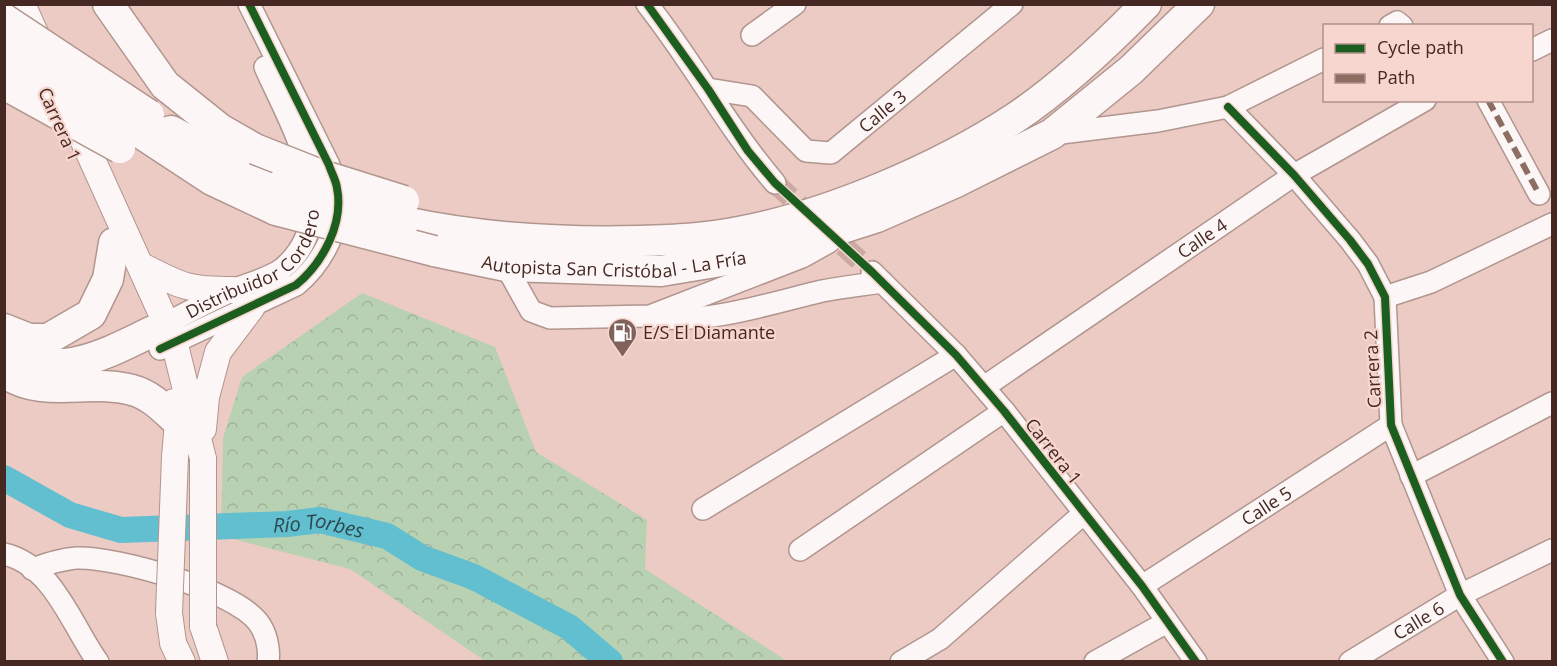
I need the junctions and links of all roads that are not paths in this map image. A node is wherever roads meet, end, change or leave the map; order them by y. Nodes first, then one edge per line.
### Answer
1 (6, 4) edge
2 (22, 4) edge
3 (108, 4) edge
4 (235, 4) edge
5 (249, 4) edge
6 (648, 4) edge
7 (795, 4) edge
8 (1012, 4) edge
9 (1146, 4) edge
10 (1199, 4) edge
11 (4, 19) edge
12 (752, 35) dead end
13 (1552, 40) edge
14 (1533, 50) edge
15 (4, 51) edge
16 (1323, 59) edge
17 (4, 84) edge
18 (708, 89) junction
19 (1422, 102) edge
20 (1489, 102) edge
21 (1228, 106) junction
22 (136, 131) junction
23 (1052, 134) junction
24 (1294, 175) junction
25 (775, 183) tunnel mouth
26 (1539, 194) dead end
27 (279, 197) junction
28 (404, 212) junction
29 (877, 217) junction
30 (1552, 224) edge
31 (114, 243) junction
32 (506, 253) junction
33 (140, 265) junction
34 (233, 290) junction
35 (1384, 297) junction
36 (252, 307) junction
37 (650, 316) junction
38 (4, 329) edge
39 (163, 336) junction
40 (4, 343) edge
41 (956, 355) junction
42 (4, 372) edge
43 (64, 386) junction
44 (984, 387) junction
45 (1552, 403) edge
46 (1004, 411) junction
47 (178, 422) junction
48 (1391, 425) junction
49 (202, 451) junction
50 (1411, 476) junction
51 (703, 509) dead end
52 (1083, 514) junction
53 (800, 550) dead end
54 (1552, 550) edge
55 (4, 554) edge
56 (32, 569) junction
57 (1142, 586) junction
58 (1460, 595) junction
59 (1167, 622) junction
60 (98, 662) edge
61 (182, 662) edge
62 (215, 662) edge
63 (268, 662) edge
64 (901, 662) edge
65 (1095, 662) edge
66 (1196, 662) edge
67 (1350, 662) edge
68 (1503, 662) edge

1 - 31 main road, Carrera 1
2 - 33 main road
3 - 28 highway, bridge
4 - 34 street, Distribuidor Cordero
5 - 36 street
6 - 18 street
7 - 12 street
8 - 18 street, Calle 3
9 - 32 highway, Autopista San Cristóbal - La Fría
10 - 23 highway, Autopista San Cristóbal - La Fría
11 - 22 highway, Autopista San Cristóbal - La Fría, bridge
13 - 14 street
15 - 22 highway, Autopista San Cristóbal - La Fría, bridge
16 - 21 street
17 - 22 highway, bridge
18 - 25 street
19 - 24 street, Calle 4
20 - 26 street
21 - 23 street
21 - 24 street, Carrera 2
22 - 27 highway, Autopista San Cristóbal - La Fría
22 - 27 highway, Autopista San Cristóbal - La Fría
23 - 29 highway, Autopista San Cristóbal - La Fría
24 - 35 street, Carrera 2
24 - 44 street, Calle 4
27 - 28 highway, Autopista San Cristóbal - La Fría, bridge
27 - 32 highway, Autopista San Cristóbal - La Fría, bridge
28 - 32 highway, Autopista San Cristóbal - La Fría
29 - 32 highway, Autopista San Cristóbal - La Fría
29 - 37 street
30 - 35 street
31 - 38 highway
31 - 39 main road, Carrera 1
32 - 37 street
33 - 34 main road
33 - 39 main road
34 - 39 street, Distribuidor Cordero
35 - 48 street, Carrera 2
36 - 39 street
36 - 49 main road
37 - 41 street, Carrera 1
39 - 40 highway
39 - 43 highway
39 - 47 main road
39 - 49 main road
41 - 44 street, Carrera 1
41 - 51 street
42 - 43 highway
43 - 47 highway
44 - 46 street, Carrera 1
45 - 50 street
46 - 52 street, Carrera 1
46 - 53 street
47 - 61 main road, bridge
48 - 50 street, Carrera 2
48 - 57 street, Calle 5
49 - 62 main road, bridge
50 - 58 street, Carrera 2
52 - 57 street, Carrera 1
52 - 64 street
54 - 58 street, Calle 6
55 - 56 street
56 - 60 street
56 - 63 street
57 - 59 street, Carrera 1
58 - 67 street, Calle 6
58 - 68 street, Carrera 2
59 - 65 street
59 - 66 street, Carrera 1

